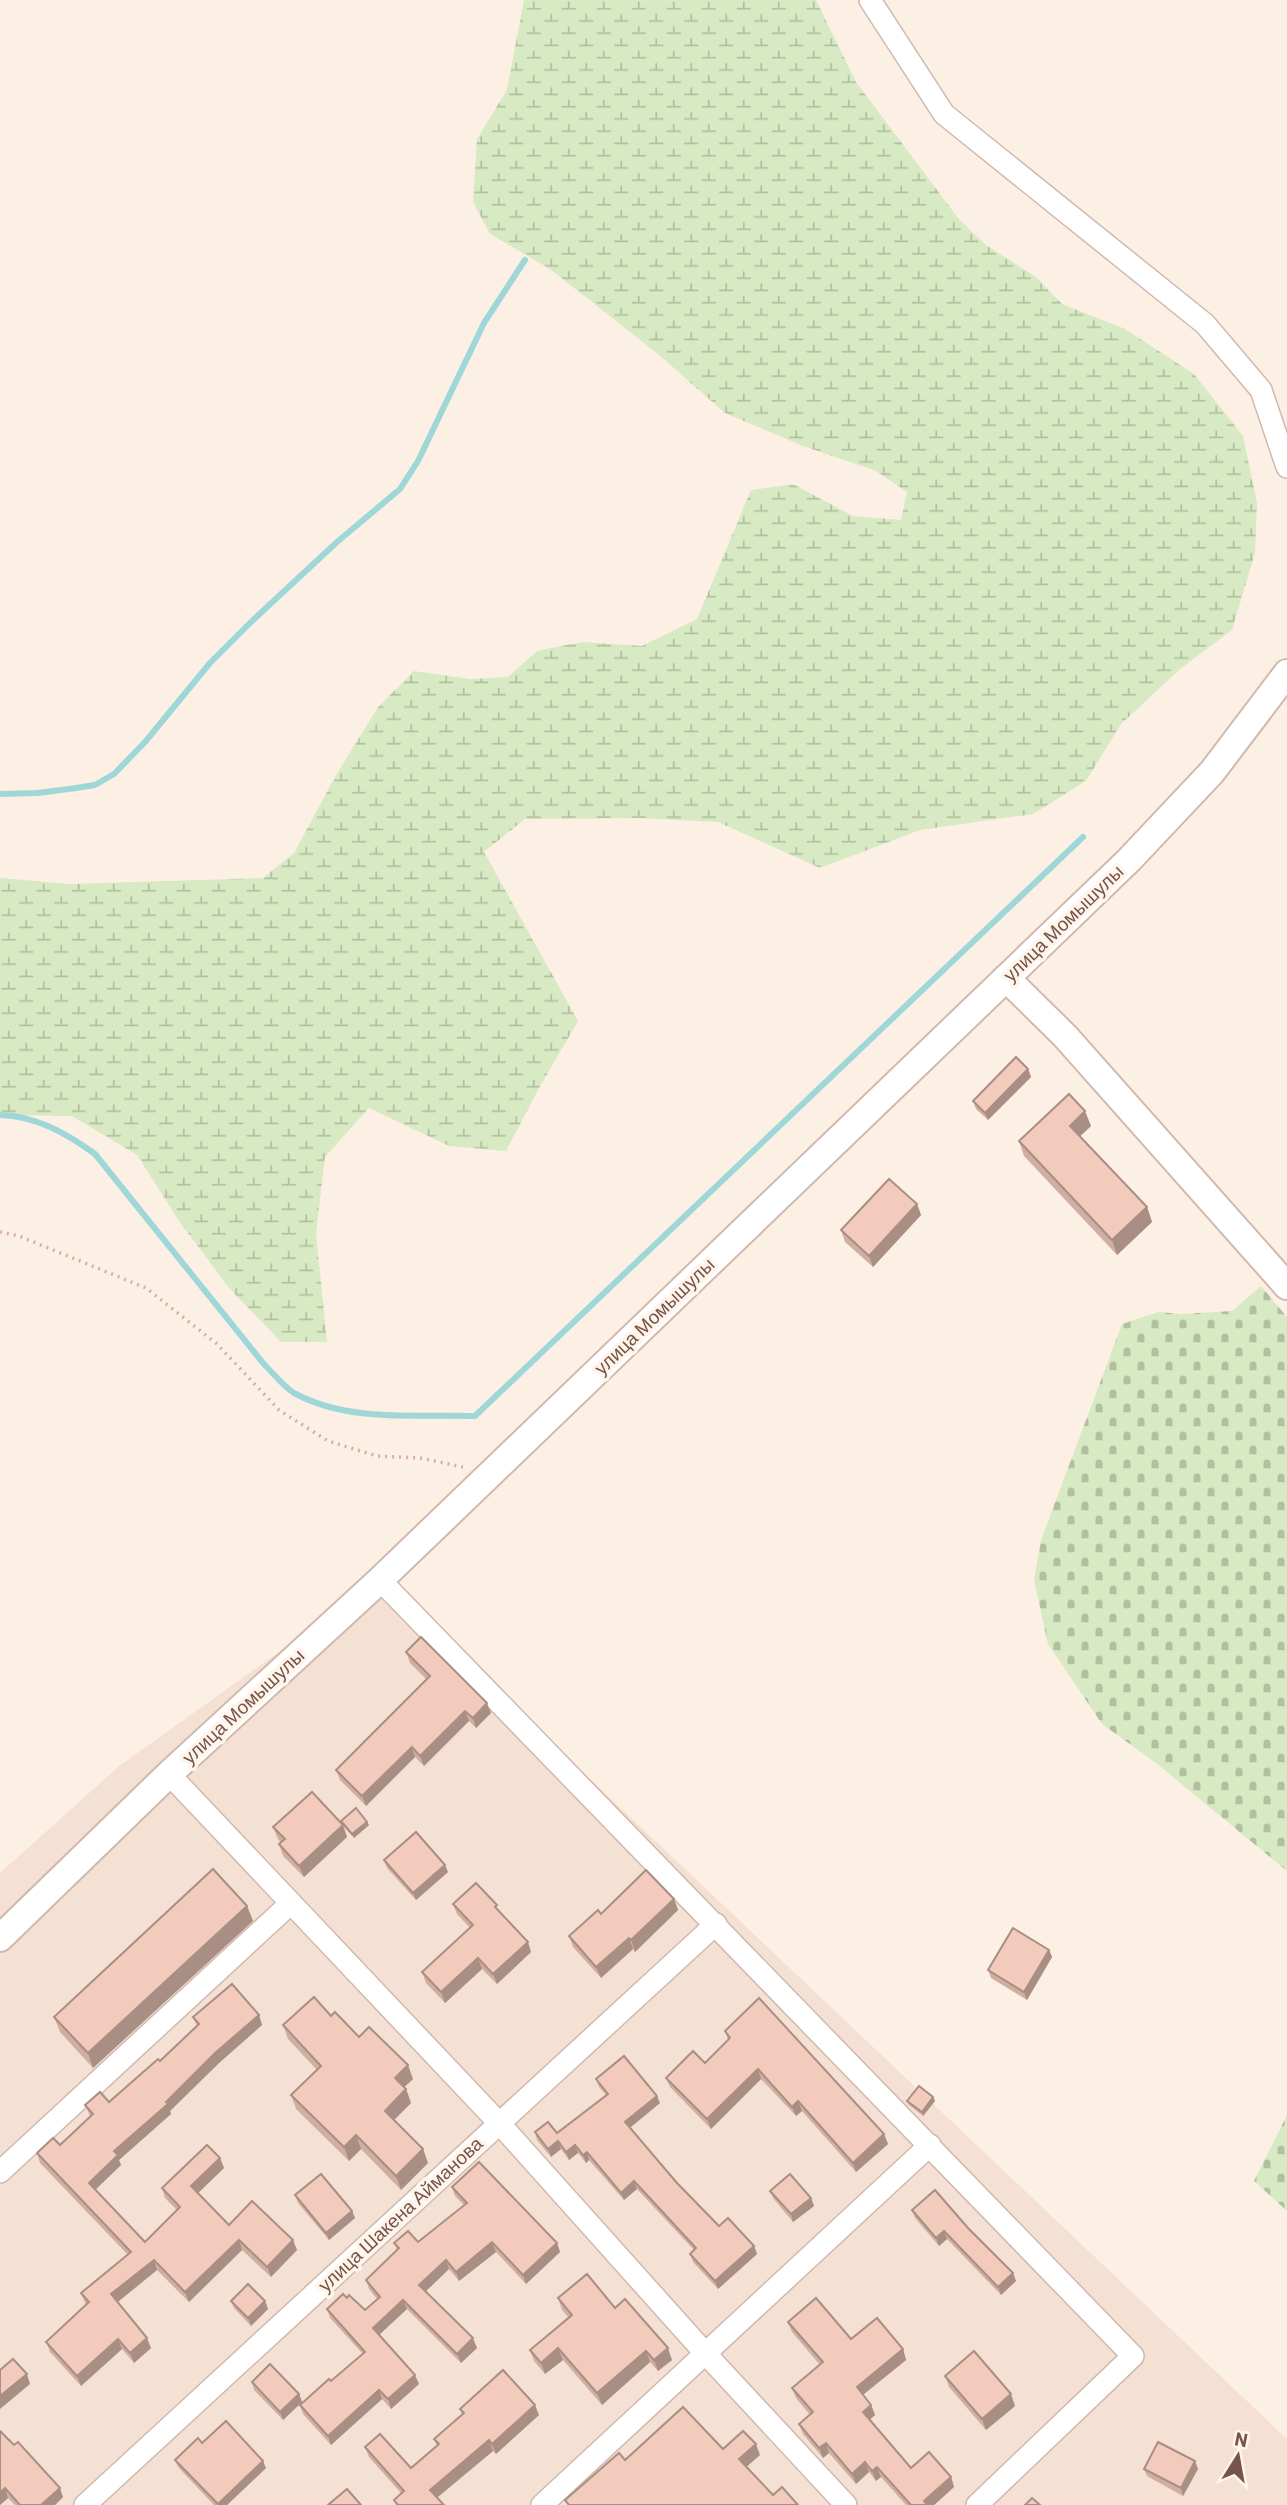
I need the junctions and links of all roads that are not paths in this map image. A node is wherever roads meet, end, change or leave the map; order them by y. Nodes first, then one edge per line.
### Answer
1 (870, 0) edge
2 (1287, 467) edge
3 (1287, 673) edge
4 (1006, 978) junction
5 (1287, 1286) edge
6 (380, 1580) junction
7 (169, 1774) junction
8 (291, 1903) junction
9 (716, 1924) junction
10 (0, 1938) edge
11 (499, 2123) junction
12 (930, 2145) junction
13 (0, 2172) edge
14 (705, 2353) junction
15 (85, 2505) edge
16 (542, 2505) edge
17 (846, 2505) edge
18 (977, 2505) edge

1 - 2 street
3 - 4 street, улица Момышулы
4 - 5 street
4 - 6 street, улица Момышулы
6 - 7 street, улица Момышулы
6 - 9 street
7 - 8 street
7 - 10 street, улица Момышулы
8 - 11 street
8 - 13 street
9 - 11 street, улица Шакена Айманова
9 - 12 street
11 - 14 street
11 - 15 street, улица Шакена Айманова
12 - 14 street
12 - 18 street
14 - 16 street
14 - 17 street

